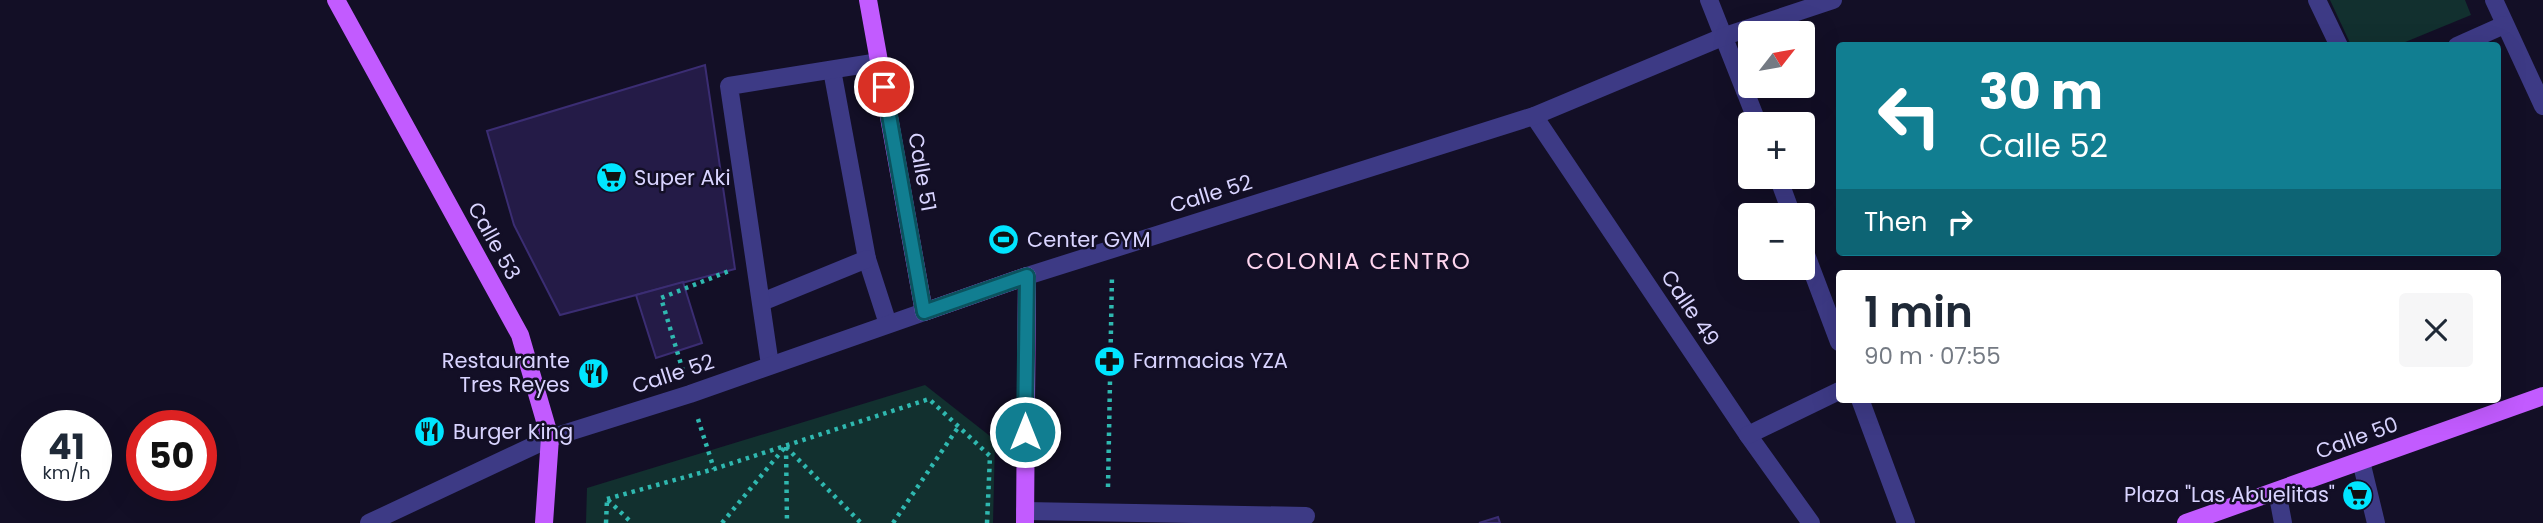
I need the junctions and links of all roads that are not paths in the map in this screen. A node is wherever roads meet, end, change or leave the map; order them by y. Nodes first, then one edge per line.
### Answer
1 (336, 0) edge
2 (868, 0) edge
3 (1709, 0) edge
4 (1833, 0) edge
5 (2317, 0) edge
6 (2494, 0) edge
7 (2504, 25) junction
8 (1725, 36) junction
9 (2337, 42) edge
10 (2466, 42) edge
11 (879, 62) junction
12 (832, 70) junction
13 (2543, 106) edge
14 (1754, 112) edge
15 (1534, 116) junction
16 (867, 259) junction
17 (1027, 276) junction
18 (1815, 278) edge
19 (762, 302) junction
20 (924, 312) junction
21 (888, 324) junction
22 (1836, 334) edge
23 (770, 365) junction
24 (1836, 392) edge
25 (2543, 396) edge
26 (1861, 403) edge
27 (1748, 435) junction
28 (550, 438) junction
29 (2361, 461) junction
30 (2277, 491) junction
31 (1306, 516) dead end
32 (1025, 517) edge
33 (369, 523) edge
34 (544, 523) edge
35 (1811, 523) edge
36 (1906, 523) edge
37 (2186, 523) edge
38 (2283, 523) edge
39 (2376, 523) edge

1 - 28 main road, Calle 53
2 - 11 main road, Calle 51
3 - 8 street
4 - 8 street, Calle 52
5 - 9 street
6 - 7 street
7 - 10 street
7 - 13 street
8 - 14 street
8 - 15 street, Calle 52
11 - 12 street
11 - 20 main road, Calle 51
12 - 16 street
12 - 19 street
15 - 17 street, Calle 52
15 - 27 street, Calle 49
16 - 19 street
16 - 21 street
17 - 20 main road, Calle 52
17 - 32 main road
18 - 22 street
19 - 23 street
20 - 21 street, Calle 52
21 - 23 street, Calle 52
23 - 28 street, Calle 52
24 - 27 street
25 - 29 main road, Calle 50
26 - 36 street
27 - 35 street, Calle 49
28 - 33 street, Calle 52
28 - 34 main road, Calle 53
29 - 30 main road, Calle 50
29 - 39 street
30 - 37 main road, Calle 50
30 - 38 street
31 - 32 street

